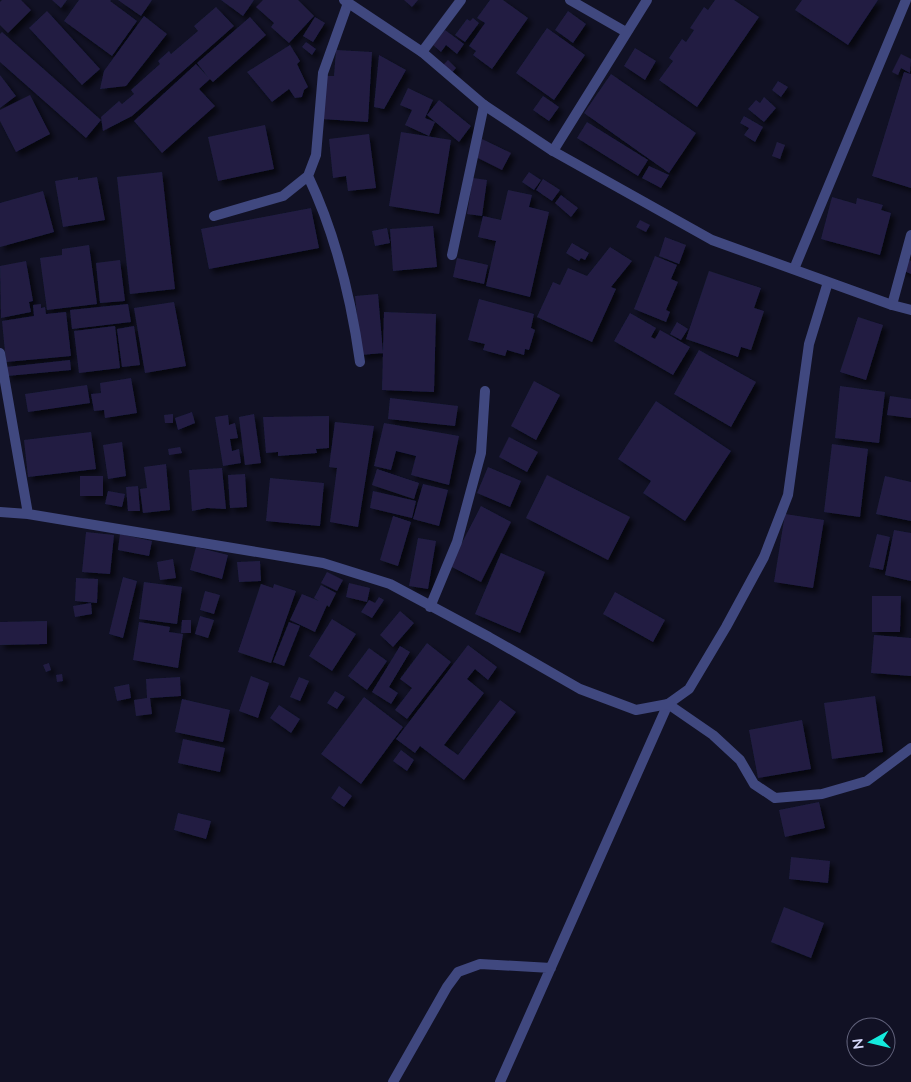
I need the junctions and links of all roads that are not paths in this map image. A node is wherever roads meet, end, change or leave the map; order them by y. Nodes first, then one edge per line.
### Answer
1 (461, 0) edge
2 (570, 0) edge
3 (646, 0) edge
4 (906, 0) edge
5 (346, 2) edge
6 (626, 32) junction
7 (422, 52) junction
8 (484, 105) junction
9 (553, 151) junction
10 (308, 176) junction
11 (214, 216) dead end
12 (911, 235) edge
13 (452, 255) dead end
14 (794, 269) junction
15 (828, 282) junction
16 (892, 306) junction
17 (911, 310) edge
18 (0, 356) edge
19 (360, 362) dead end
20 (485, 391) dead end
21 (0, 512) edge
22 (28, 514) junction
23 (430, 607) junction
24 (668, 704) junction
25 (911, 748) edge
26 (551, 968) junction
27 (393, 1082) edge
28 (500, 1082) edge

1 - 7 street
2 - 6 street
3 - 6 street
4 - 14 street
5 - 7 street
5 - 10 street
6 - 9 street
7 - 8 street
8 - 9 street
8 - 13 street
9 - 14 street
10 - 11 street
10 - 19 street
12 - 16 street
14 - 15 street
15 - 16 street
15 - 24 street
16 - 17 street
18 - 22 street
20 - 23 street
21 - 22 street
22 - 23 street
23 - 24 street
24 - 25 street
24 - 26 street
26 - 27 street
26 - 28 street

